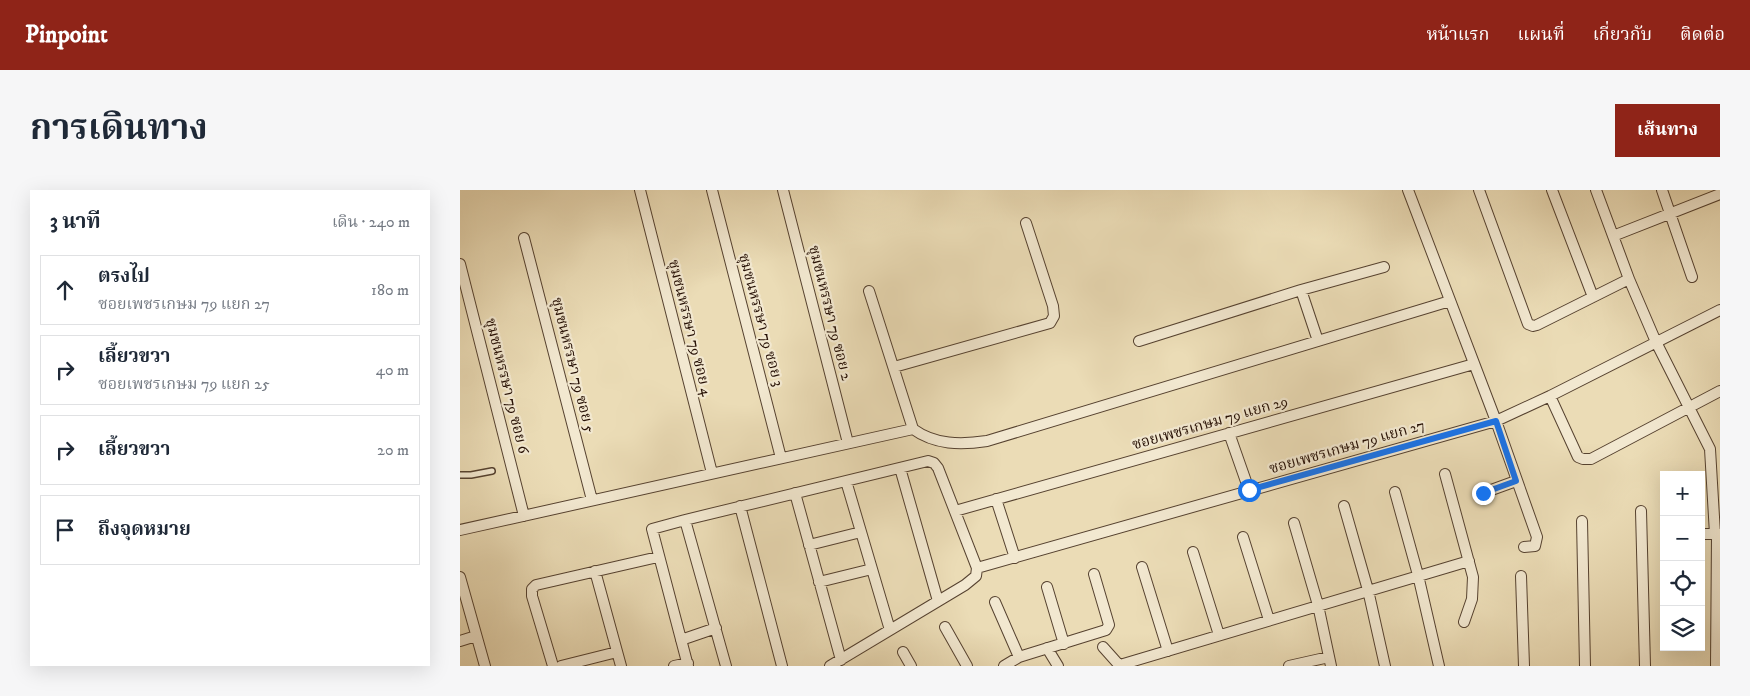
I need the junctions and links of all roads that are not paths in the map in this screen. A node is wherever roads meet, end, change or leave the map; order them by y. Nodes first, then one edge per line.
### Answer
1 (640, 190) edge
2 (712, 190) edge
3 (783, 190) edge
4 (1408, 190) edge
5 (1479, 190) edge
6 (1552, 190) edge
7 (1596, 190) edge
8 (1662, 190) edge
9 (1720, 194) edge
10 (1671, 213) junction
11 (1026, 222) dead end
12 (1613, 236) junction
13 (524, 238) dead end
14 (460, 264) edge
15 (1384, 268) dead end
16 (1692, 277) dead end
17 (1629, 279) junction
18 (1300, 290) junction
19 (869, 291) dead end
20 (1594, 297) junction
21 (1450, 301) junction
22 (1720, 310) edge
23 (1139, 341) dead end
24 (1318, 341) junction
25 (1656, 342) junction
26 (1474, 364) junction
27 (894, 367) junction
28 (1720, 390) edge
29 (1550, 396) junction
30 (1689, 406) junction
31 (1496, 421) junction
32 (913, 429) junction
33 (1229, 433) junction
34 (848, 443) junction
35 (781, 458) junction
36 (900, 468) junction
37 (492, 471) dead end
38 (712, 473) junction
39 (1445, 474) dead end
40 (460, 475) edge
41 (846, 481) junction
42 (1516, 481) junction
43 (1249, 490) junction
44 (1395, 492) dead end
45 (795, 493) junction
46 (1483, 493) dead end
47 (996, 499) junction
48 (592, 500) junction
49 (740, 506) junction
50 (1344, 506) dead end
51 (955, 511) junction
52 (1641, 511) dead end
53 (524, 516) junction
54 (685, 520) junction
55 (1582, 521) dead end
56 (1294, 523) dead end
57 (460, 530) edge
58 (861, 532) junction
59 (1717, 534) edge
60 (1244, 537) dead end
61 (809, 545) junction
62 (1524, 547) dead end
63 (1193, 552) dead end
64 (658, 557) junction
65 (1015, 558) junction
66 (1469, 561) junction
67 (1142, 567) dead end
68 (977, 568) junction
69 (872, 570) junction
70 (595, 571) junction
71 (1094, 574) dead end
72 (1418, 576) junction
73 (1521, 576) dead end
74 (460, 577) edge
75 (819, 582) junction
76 (1047, 588) dead end
77 (1368, 590) junction
78 (938, 601) junction
79 (995, 602) dead end
80 (1318, 605) junction
81 (1269, 620) junction
82 (1464, 622) dead end
83 (945, 627) dead end
84 (716, 628) junction
85 (890, 630) junction
86 (1219, 635) junction
87 (476, 636) junction
88 (681, 640) junction
89 (460, 641) edge
90 (1064, 644) junction
91 (1103, 647) dead end
92 (1047, 648) junction
93 (1168, 651) junction
94 (617, 652) junction
95 (902, 652) dead end
96 (1019, 657) junction
97 (841, 660) junction
98 (1330, 662) edge
99 (688, 664) edge
100 (485, 666) edge
101 (553, 666) edge
102 (561, 666) edge
103 (621, 666) edge
104 (674, 666) edge
105 (726, 666) edge
106 (782, 666) edge
107 (830, 666) edge
108 (911, 666) edge
109 (967, 666) edge
110 (1004, 666) edge
111 (1058, 666) edge
112 (1120, 666) edge
113 (1289, 666) edge
114 (1385, 666) edge
115 (1439, 666) edge
116 (1524, 666) edge
117 (1585, 666) edge
118 (1645, 666) edge
119 (1716, 666) edge

1 - 38 street, ชุมชนหรรษา 79 ซอย 4
2 - 35 street, ชุมชนหรรษา 79 ซอย 3
3 - 34 street, ชุมชนหรรษา 79 ซอย 2
4 - 21 street
5 - 20 street
6 - 20 street
7 - 12 street
8 - 10 street
9 - 10 street
10 - 12 street
10 - 16 street
11 - 27 street
12 - 17 street
13 - 48 street, ชุมชนหรรษา 79 ซอย 5
14 - 53 street, ชุมชนหรรษา 79 ซอย 6
15 - 18 street
17 - 20 street
17 - 25 street
18 - 23 street
18 - 24 street
19 - 27 street
21 - 24 street
21 - 26 street
22 - 25 street, ซอยเพชรเกษม 79 แยก 27
24 - 32 street
25 - 29 street, ซอยเพชรเกษม 79 แยก 27
25 - 30 street
26 - 31 street
26 - 33 street, ซอยเพชรเกษม 79 แยก 29
27 - 32 street
28 - 30 street
29 - 30 street
29 - 31 street, ซอยเพชรเกษม 79 แยก 27
30 - 59 street
31 - 42 street
31 - 43 street, ซอยเพชรเกษม 79 แยก 27
32 - 34 street
33 - 43 street
33 - 47 street, ซอยเพชรเกษม 79 แยก 29
34 - 35 street
35 - 38 street
36 - 41 street
36 - 51 street
36 - 78 street
37 - 40 lane
38 - 48 street
39 - 66 street
41 - 45 street
41 - 58 street
42 - 46 street
42 - 62 street
43 - 65 street, ซอยเพชรเกษม 79 แยก 27
44 - 72 street
45 - 49 street
45 - 61 street
47 - 51 street, ซอยเพชรเกษม 79 แยก 29
47 - 65 street
48 - 53 street
49 - 54 street
49 - 106 street
50 - 77 street
51 - 68 street
52 - 118 street
53 - 57 street
54 - 64 street
54 - 84 street
55 - 117 street
56 - 80 street
58 - 61 street
58 - 69 street
59 - 119 street
60 - 81 street
61 - 75 street
63 - 86 street
64 - 70 street
64 - 88 street
65 - 68 street, ซอยเพชรเกษม 79 แยก 27
66 - 72 street
66 - 82 street
67 - 93 street
68 - 78 street
69 - 75 street
69 - 85 street
70 - 94 street
70 - 101 street
71 - 90 street
72 - 77 street
72 - 115 street
73 - 116 street
74 - 87 street
75 - 97 street
76 - 90 street
77 - 80 street
77 - 114 street
78 - 85 street
79 - 96 street
80 - 81 street
80 - 98 street
81 - 86 street
83 - 109 street
84 - 88 street
84 - 105 street
85 - 97 street
86 - 93 street
87 - 89 street
87 - 100 street
88 - 99 street
90 - 92 street
91 - 112 street
92 - 96 street
92 - 111 street
93 - 112 street
94 - 102 street
94 - 103 street
95 - 108 street
96 - 110 street
97 - 107 street
98 - 113 street
99 - 104 street

